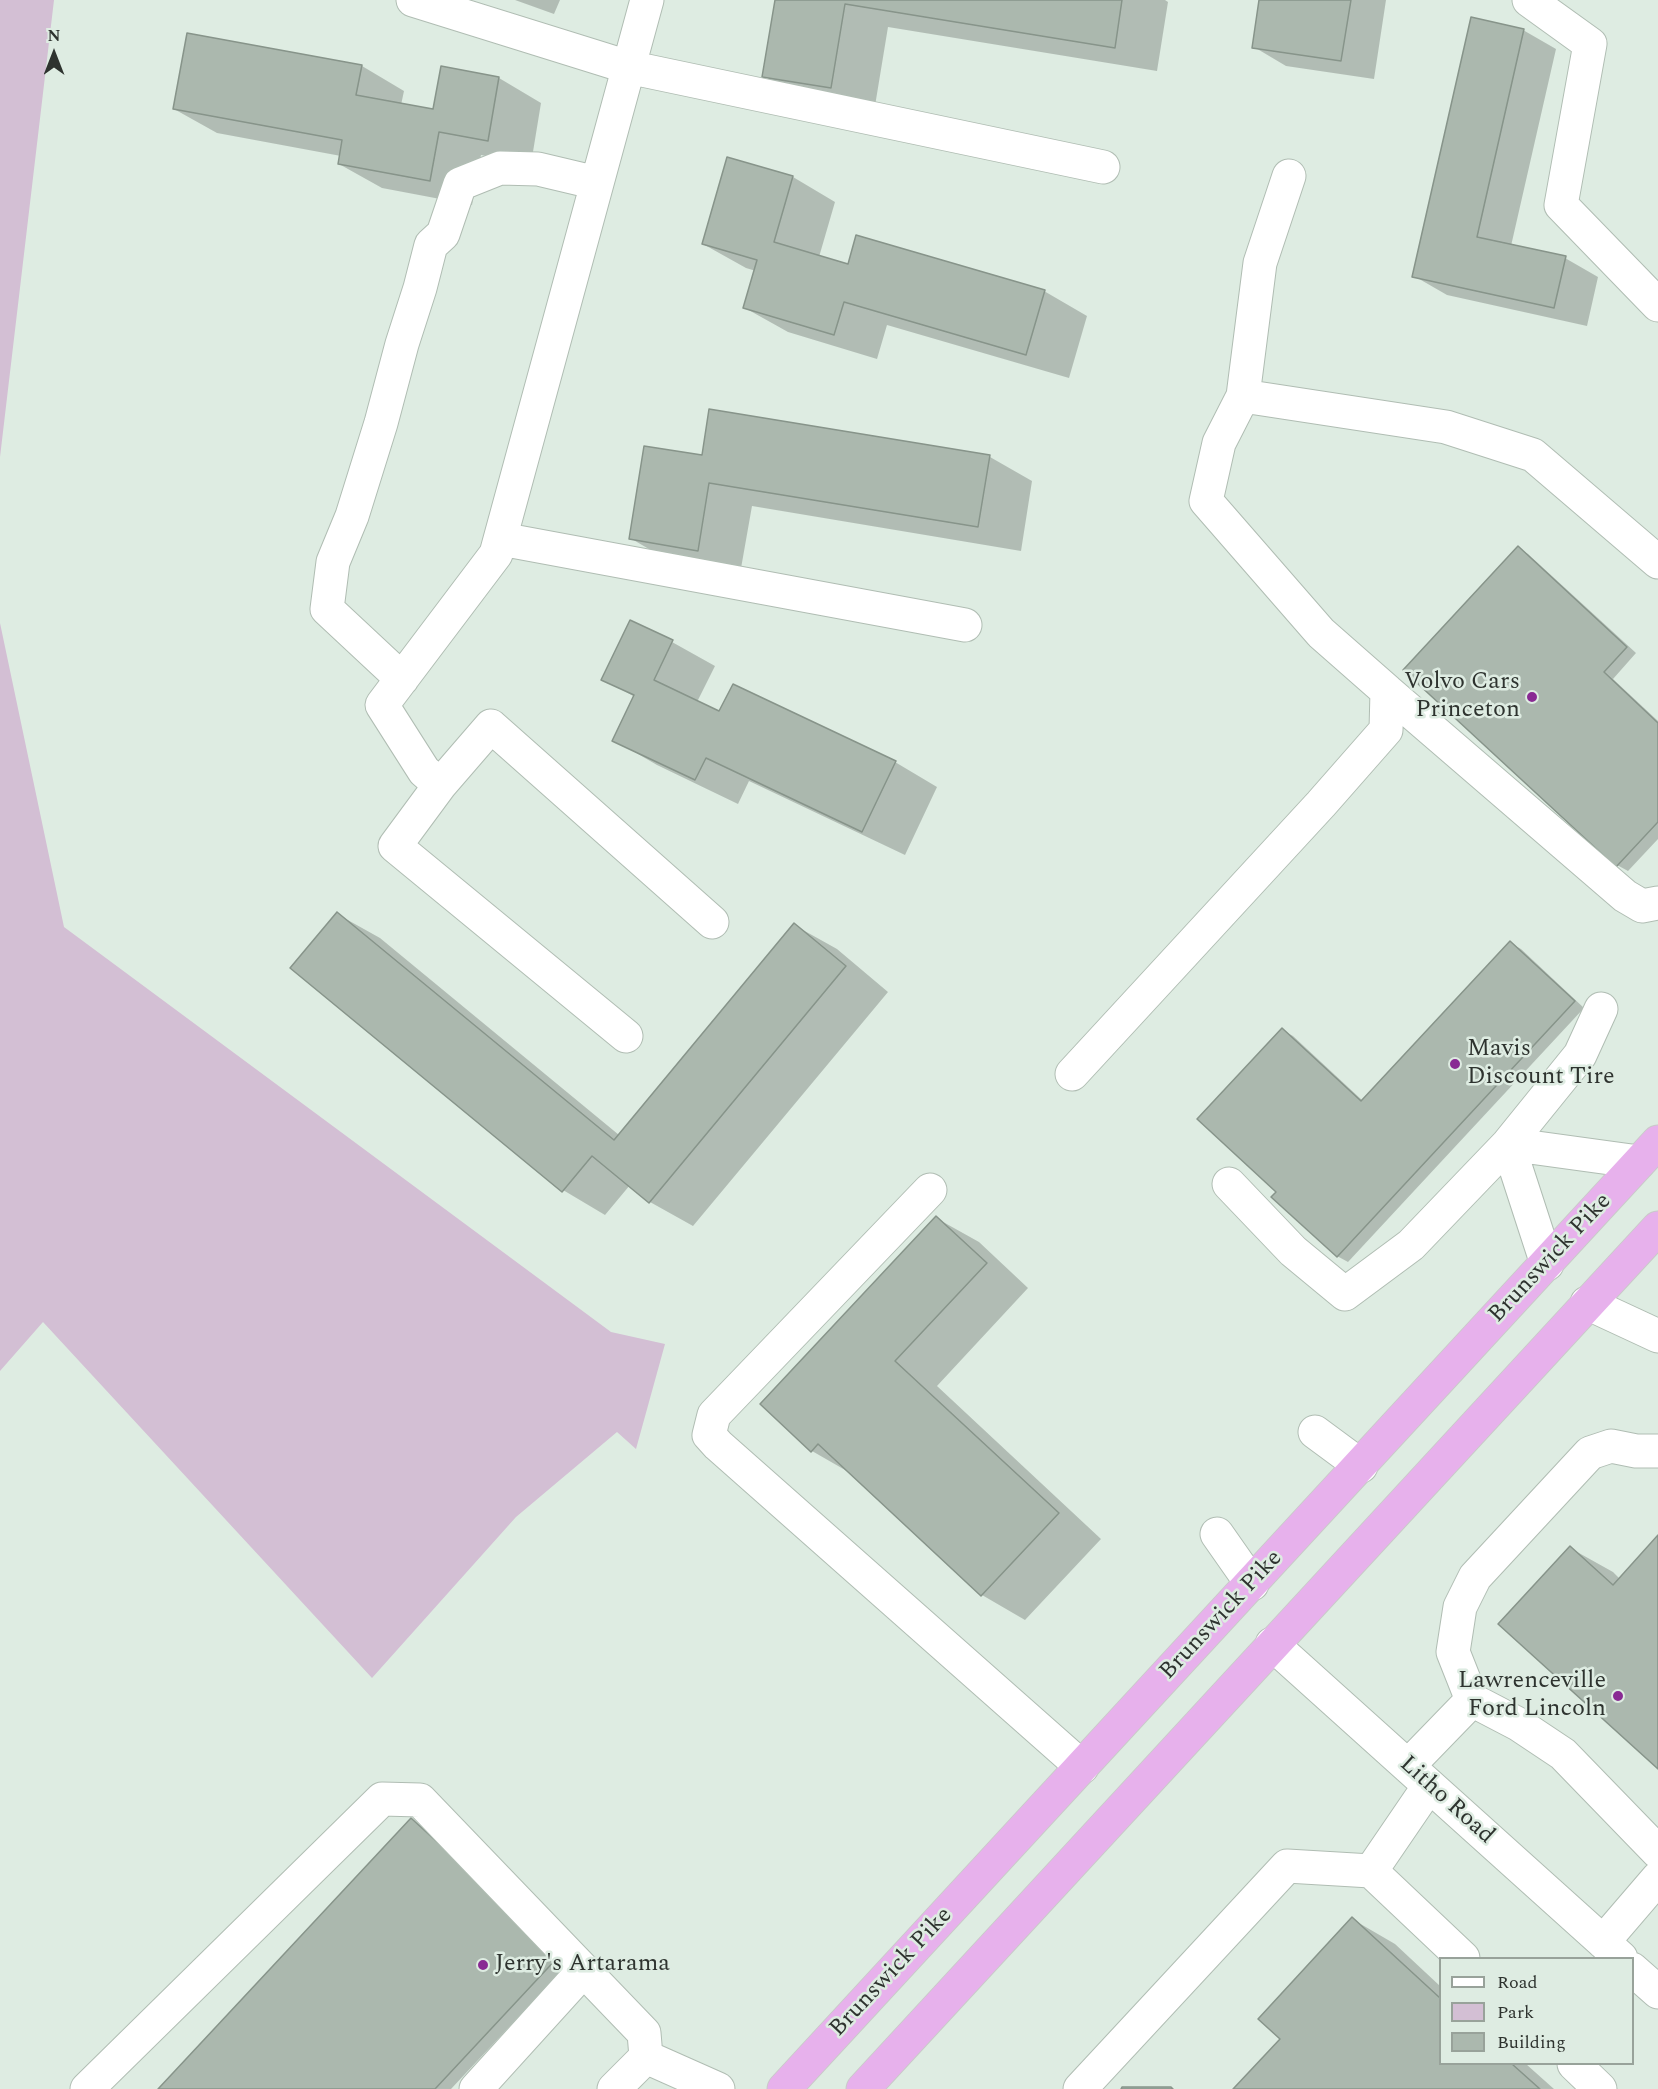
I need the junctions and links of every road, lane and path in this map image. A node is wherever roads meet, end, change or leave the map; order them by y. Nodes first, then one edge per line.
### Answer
1 (413, 0) edge
2 (647, 0) edge
3 (1529, 0) edge
4 (628, 66) junction
5 (1103, 167) dead end
6 (1289, 176) dead end
7 (597, 183) junction
8 (1658, 305) edge
9 (1244, 396) junction
10 (501, 538) junction
11 (1658, 562) edge
12 (965, 626) dead end
13 (402, 679) junction
14 (1388, 691) junction
15 (440, 785) junction
16 (1650, 905) edge
17 (712, 922) dead end
18 (1600, 1009) dead end
19 (626, 1036) dead end
20 (1072, 1074) dead end
21 (1508, 1144) junction
22 (1649, 1152) edge
23 (1229, 1184) dead end
24 (930, 1190) dead end
25 (1658, 1228) edge
26 (1547, 1264) junction
27 (1587, 1304) junction
28 (1658, 1336) edge
29 (1315, 1432) dead end
30 (1658, 1451) edge
31 (1360, 1466) junction
32 (1217, 1534) dead end
33 (1252, 1584) junction
34 (1272, 1644) junction
35 (1472, 1700) junction
36 (1082, 1767) junction
37 (1418, 1776) junction
38 (1658, 1852) edge
39 (1371, 1871) junction
40 (1658, 1878) edge
41 (1612, 1950) edge
42 (1461, 1957) edge
43 (584, 1970) junction
44 (1634, 1971) edge
45 (1658, 1992) edge
46 (646, 2057) junction
47 (1575, 2065) edge
48 (87, 2089) edge
49 (476, 2089) edge
50 (614, 2089) edge
51 (718, 2089) edge
52 (784, 2089) edge
53 (863, 2089) edge
54 (1080, 2089) edge
55 (1600, 2089) edge

1 - 4 street
2 - 4 street
3 - 8 street
4 - 5 street
4 - 7 street
6 - 9 street
7 - 10 street
7 - 13 street
9 - 11 street
9 - 14 street
10 - 12 street
10 - 13 street
13 - 15 street
14 - 16 street
14 - 20 street
15 - 17 street
15 - 19 street
18 - 21 street
21 - 22 street
21 - 23 street
21 - 26 street
22 - 26 highway, Brunswick Pike
24 - 36 street
25 - 27 highway
26 - 31 highway, Brunswick Pike
27 - 28 street
27 - 34 highway
29 - 31 street
30 - 35 street
31 - 33 highway, Brunswick Pike
32 - 33 street
33 - 36 highway, Brunswick Pike
34 - 37 street, Litho Road
34 - 53 highway
35 - 37 street
35 - 38 street
36 - 52 highway, Brunswick Pike
37 - 39 street
37 - 41 street, Litho Road
39 - 42 street
39 - 54 street
40 - 41 street
43 - 46 street
43 - 48 street
43 - 49 street
44 - 45 street
46 - 50 street
46 - 51 street
47 - 55 street

